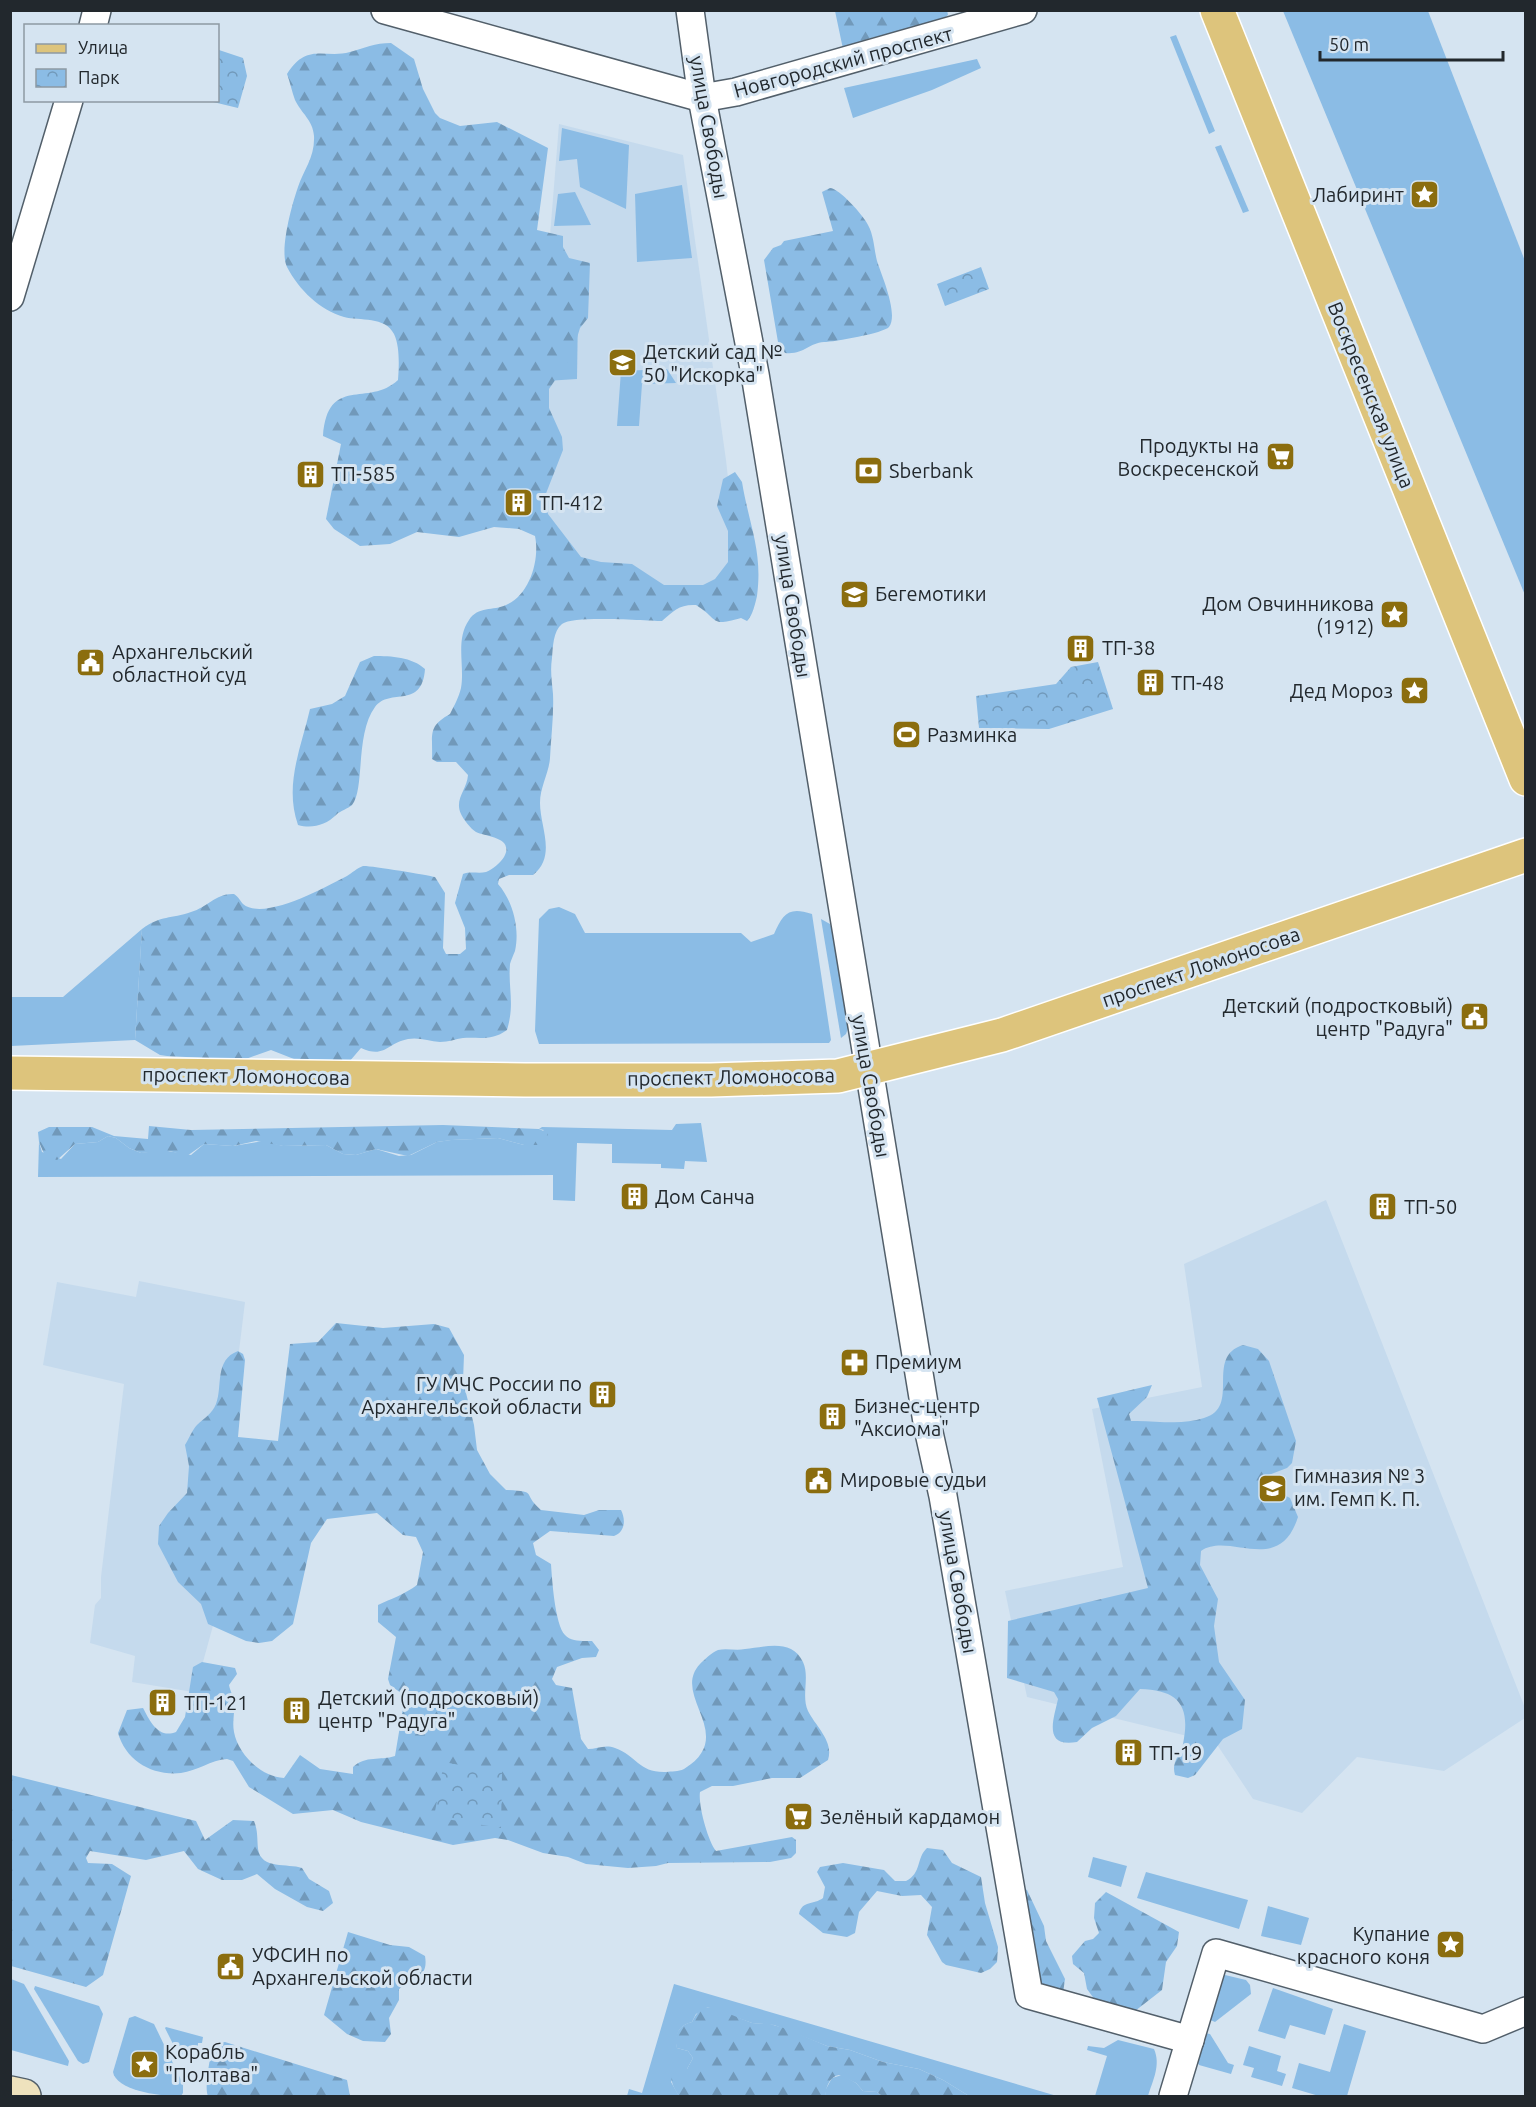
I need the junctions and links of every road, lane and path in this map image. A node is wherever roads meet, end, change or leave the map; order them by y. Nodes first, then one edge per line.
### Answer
1 (385, 10) edge
2 (690, 10) edge
3 (1023, 10) edge
4 (1217, 10) edge
5 (702, 98) junction
6 (68, 102) edge
7 (10, 297) edge
8 (1526, 779) edge
9 (1526, 855) edge
10 (868, 1070) junction
11 (10, 1073) edge
12 (1526, 2011) edge
13 (1190, 2040) junction
14 (10, 2092) edge
15 (24, 2097) edge
16 (1173, 2097) edge

1 - 5 street, Новгородский проспект
2 - 5 street, улица Свободы
3 - 5 street, Новгородский проспект
4 - 8 main road, Воскресенская улица
5 - 10 street, улица Свободы
6 - 7 street
9 - 10 main road, проспект Ломоносова
10 - 11 main road, проспект Ломоносова
10 - 13 street, улица Свободы
12 - 13 street
13 - 16 street
14 - 15 main road

